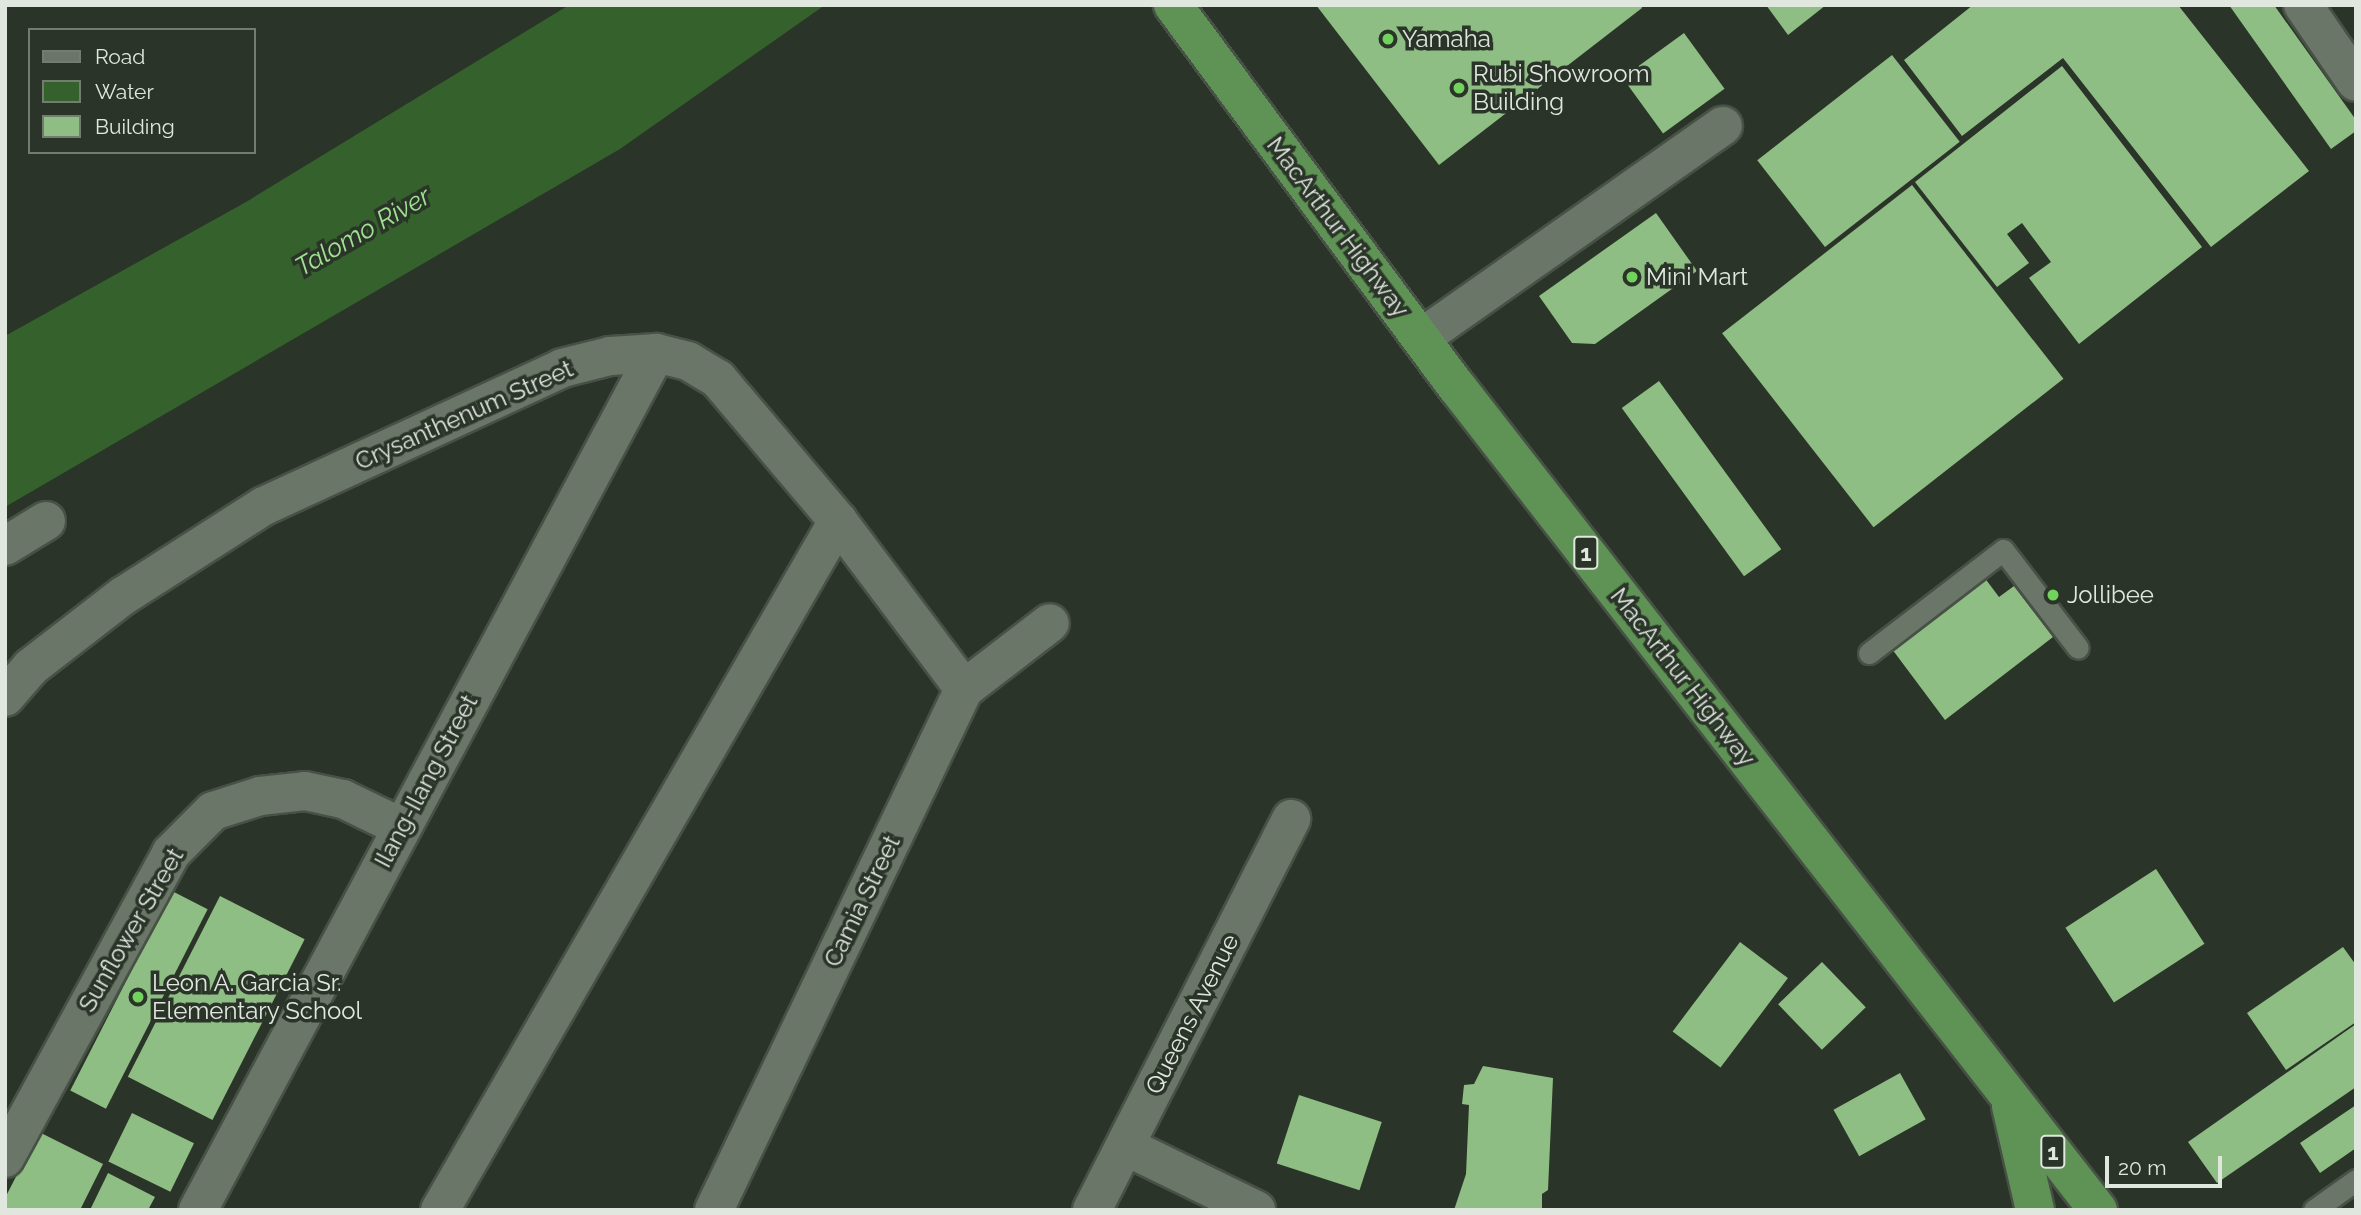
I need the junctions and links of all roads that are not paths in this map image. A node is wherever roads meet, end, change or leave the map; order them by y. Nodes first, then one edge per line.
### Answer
1 (1173, 5) edge
2 (2304, 5) edge
3 (2356, 82) edge
4 (1723, 125) dead end
5 (1421, 338) junction
6 (656, 352) junction
7 (46, 521) dead end
8 (838, 521) junction
9 (5, 546) edge
10 (1050, 624) dead end
11 (2078, 648) dead end
12 (1870, 653) dead end
13 (964, 690) junction
14 (5, 697) edge
15 (1291, 819) dead end
16 (401, 827) junction
17 (2008, 1094) junction
18 (1125, 1146) junction
19 (5, 1158) edge
20 (2356, 1180) edge
21 (198, 1210) edge
22 (440, 1210) edge
23 (714, 1210) edge
24 (1093, 1210) edge
25 (1256, 1210) edge
26 (2035, 1210) edge
27 (2098, 1210) edge
28 (2314, 1210) edge

1 - 5 highway, MacArthur Highway / 1
2 - 3 street
4 - 5 street
5 - 17 highway, MacArthur Highway / 1
6 - 8 street, Crysanthenum Street
6 - 14 street, Crysanthenum Street
6 - 16 street, Ilang-Ilang Street
7 - 9 street
8 - 13 street, Crysanthenum Street
8 - 22 street
10 - 13 street, Camia Street
11 - 12 lane
13 - 23 street, Camia Street
15 - 18 street, Queens Avenue
16 - 19 street, Sunflower Street
16 - 21 street, Ilang-Ilang Street
17 - 26 highway
17 - 27 highway, MacArthur Highway / 1
18 - 24 street, Queens Avenue
18 - 25 street
20 - 28 lane

